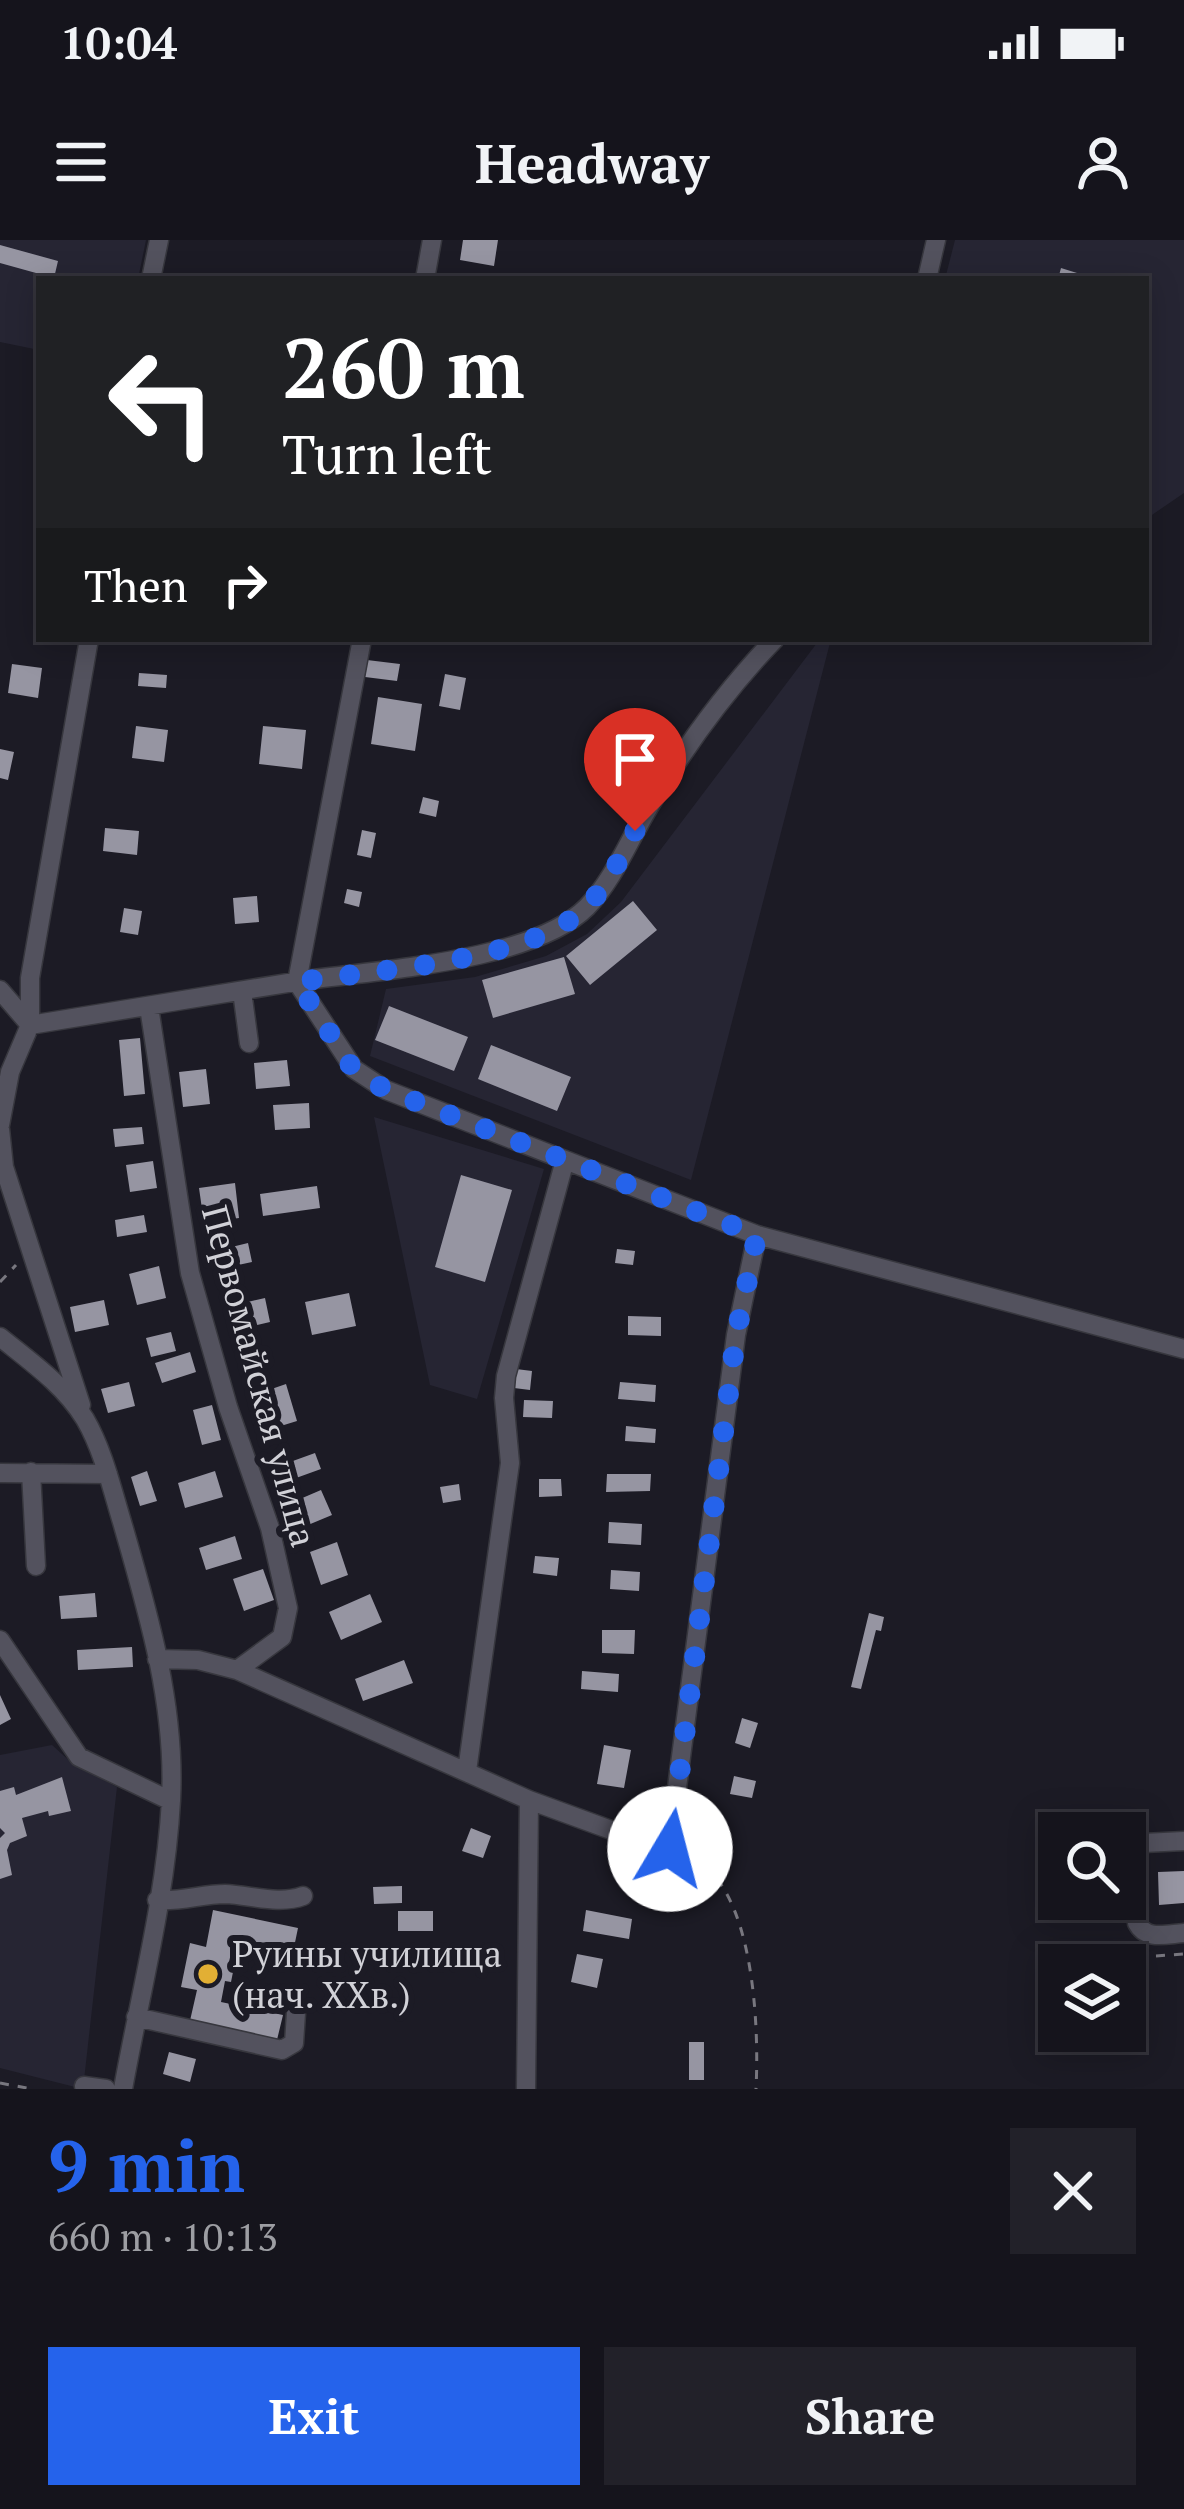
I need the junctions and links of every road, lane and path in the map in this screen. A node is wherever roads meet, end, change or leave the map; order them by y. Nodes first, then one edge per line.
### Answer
1 (159, 240) edge
2 (432, 240) edge
3 (936, 240) edge
4 (152, 276) edge
5 (426, 276) edge
6 (928, 276) edge
7 (88, 642) edge
8 (361, 642) edge
9 (772, 642) edge
10 (297, 982) junction
11 (0, 990) edge
12 (242, 991) junction
13 (149, 1007) junction
14 (30, 1025) junction
15 (249, 1043) dead end
16 (0, 1127) edge
17 (565, 1160) junction
18 (757, 1235) junction
19 (0, 1337) edge
20 (1184, 1349) edge
21 (86, 1421) junction
22 (32, 1472) junction
23 (0, 1473) edge
24 (107, 1474) junction
25 (36, 1566) dead end
26 (0, 1640) edge
27 (158, 1658) junction
28 (237, 1670) junction
29 (467, 1771) junction
30 (529, 1799) junction
31 (171, 1801) junction
32 (1184, 1841) edge
33 (670, 1849) junction
34 (704, 1864) joint
35 (303, 1896) dead end
36 (157, 1900) junction
37 (1184, 1933) edge
38 (1184, 1954) edge
39 (1156, 1956) dead end
40 (296, 2013) dead end
41 (136, 2017) junction
42 (0, 2083) edge
43 (84, 2086) dead end
44 (32, 2089) edge
45 (106, 2089) edge
46 (123, 2089) edge
47 (526, 2089) edge
48 (756, 2089) edge

1 - 4 street
2 - 5 street
3 - 6 street
7 - 14 street
8 - 10 street
9 - 10 street
10 - 12 street
10 - 17 street
11 - 14 street
12 - 13 street
12 - 15 street
13 - 14 street
13 - 28 street, Первомайская улица
14 - 16 street
16 - 21 street
17 - 18 street
17 - 29 street
18 - 20 street
18 - 33 street
19 - 21 street
21 - 24 street
22 - 23 street
22 - 24 street
22 - 25 street
24 - 27 street
26 - 31 street
27 - 28 street
27 - 31 street
28 - 29 street
29 - 30 street
30 - 33 street
30 - 47 street
31 - 36 street
32 - 37 street
33 - 34 street
34 - 48 path
35 - 36 street
36 - 41 street
38 - 39 path
40 - 41 street
41 - 46 street
42 - 44 path
43 - 45 street

